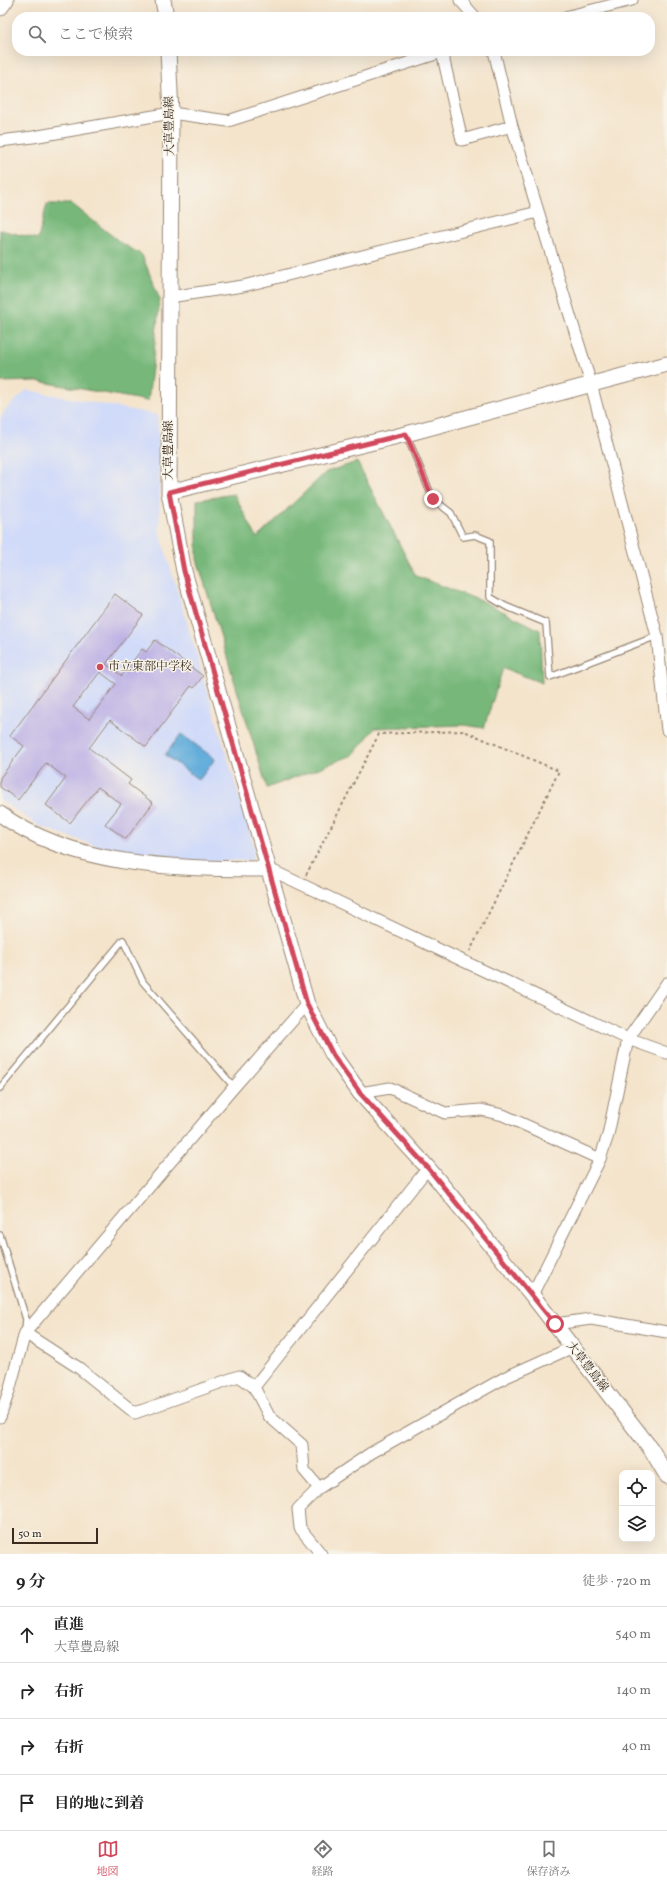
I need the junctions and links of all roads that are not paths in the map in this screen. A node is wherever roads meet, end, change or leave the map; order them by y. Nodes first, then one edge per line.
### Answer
1 (6, 0) edge
2 (163, 0) edge
3 (460, 0) edge
4 (632, 0) edge
5 (0, 8) edge
6 (165, 12) edge
7 (471, 12) edge
8 (585, 12) edge
9 (168, 56) edge
10 (431, 56) edge
11 (444, 56) edge
12 (495, 56) edge
13 (171, 113) junction
14 (512, 126) junction
15 (0, 141) edge
16 (538, 212) junction
17 (169, 297) junction
18 (667, 364) edge
19 (591, 384) junction
20 (406, 434) junction
21 (169, 492) junction
22 (662, 635) edge
23 (667, 730) edge
24 (0, 814) edge
25 (268, 869) junction
26 (667, 983) edge
27 (307, 1004) junction
28 (628, 1039) junction
29 (667, 1054) edge
30 (234, 1087) junction
31 (0, 1088) edge
32 (360, 1093) junction
33 (600, 1159) junction
34 (428, 1168) junction
35 (0, 1235) edge
36 (532, 1295) junction
37 (555, 1324) junction
38 (667, 1332) edge
39 (24, 1333) junction
40 (573, 1348) junction
41 (254, 1387) junction
42 (0, 1417) edge
43 (667, 1476) edge
44 (319, 1488) junction
45 (321, 1554) edge

1 - 5 main road
2 - 6 main road
3 - 7 street
4 - 8 street
9 - 13 main road, 大草豊島線
10 - 13 street
11 - 14 street
12 - 14 street
13 - 15 street
13 - 17 main road, 大草豊島線
14 - 16 street
16 - 17 street
16 - 19 street
17 - 21 main road, 大草豊島線
18 - 19 main road
19 - 20 main road
19 - 22 street
20 - 21 main road
20 - 22 lane
21 - 25 main road, 大草豊島線
22 - 23 street
24 - 25 main road
25 - 27 main road, 大草豊島線
25 - 28 street
26 - 28 street
27 - 30 street
27 - 32 main road, 大草豊島線
28 - 29 street
28 - 33 street
30 - 31 lane
30 - 39 street
32 - 33 street
32 - 34 main road, 大草豊島線
33 - 36 street
34 - 36 main road, 大草豊島線
34 - 41 street
35 - 39 lane
36 - 37 main road, 大草豊島線
37 - 38 street
37 - 40 main road, 大草豊島線
39 - 41 street
39 - 42 street
40 - 43 main road, 大草豊島線
40 - 44 street
41 - 44 street
44 - 45 street

